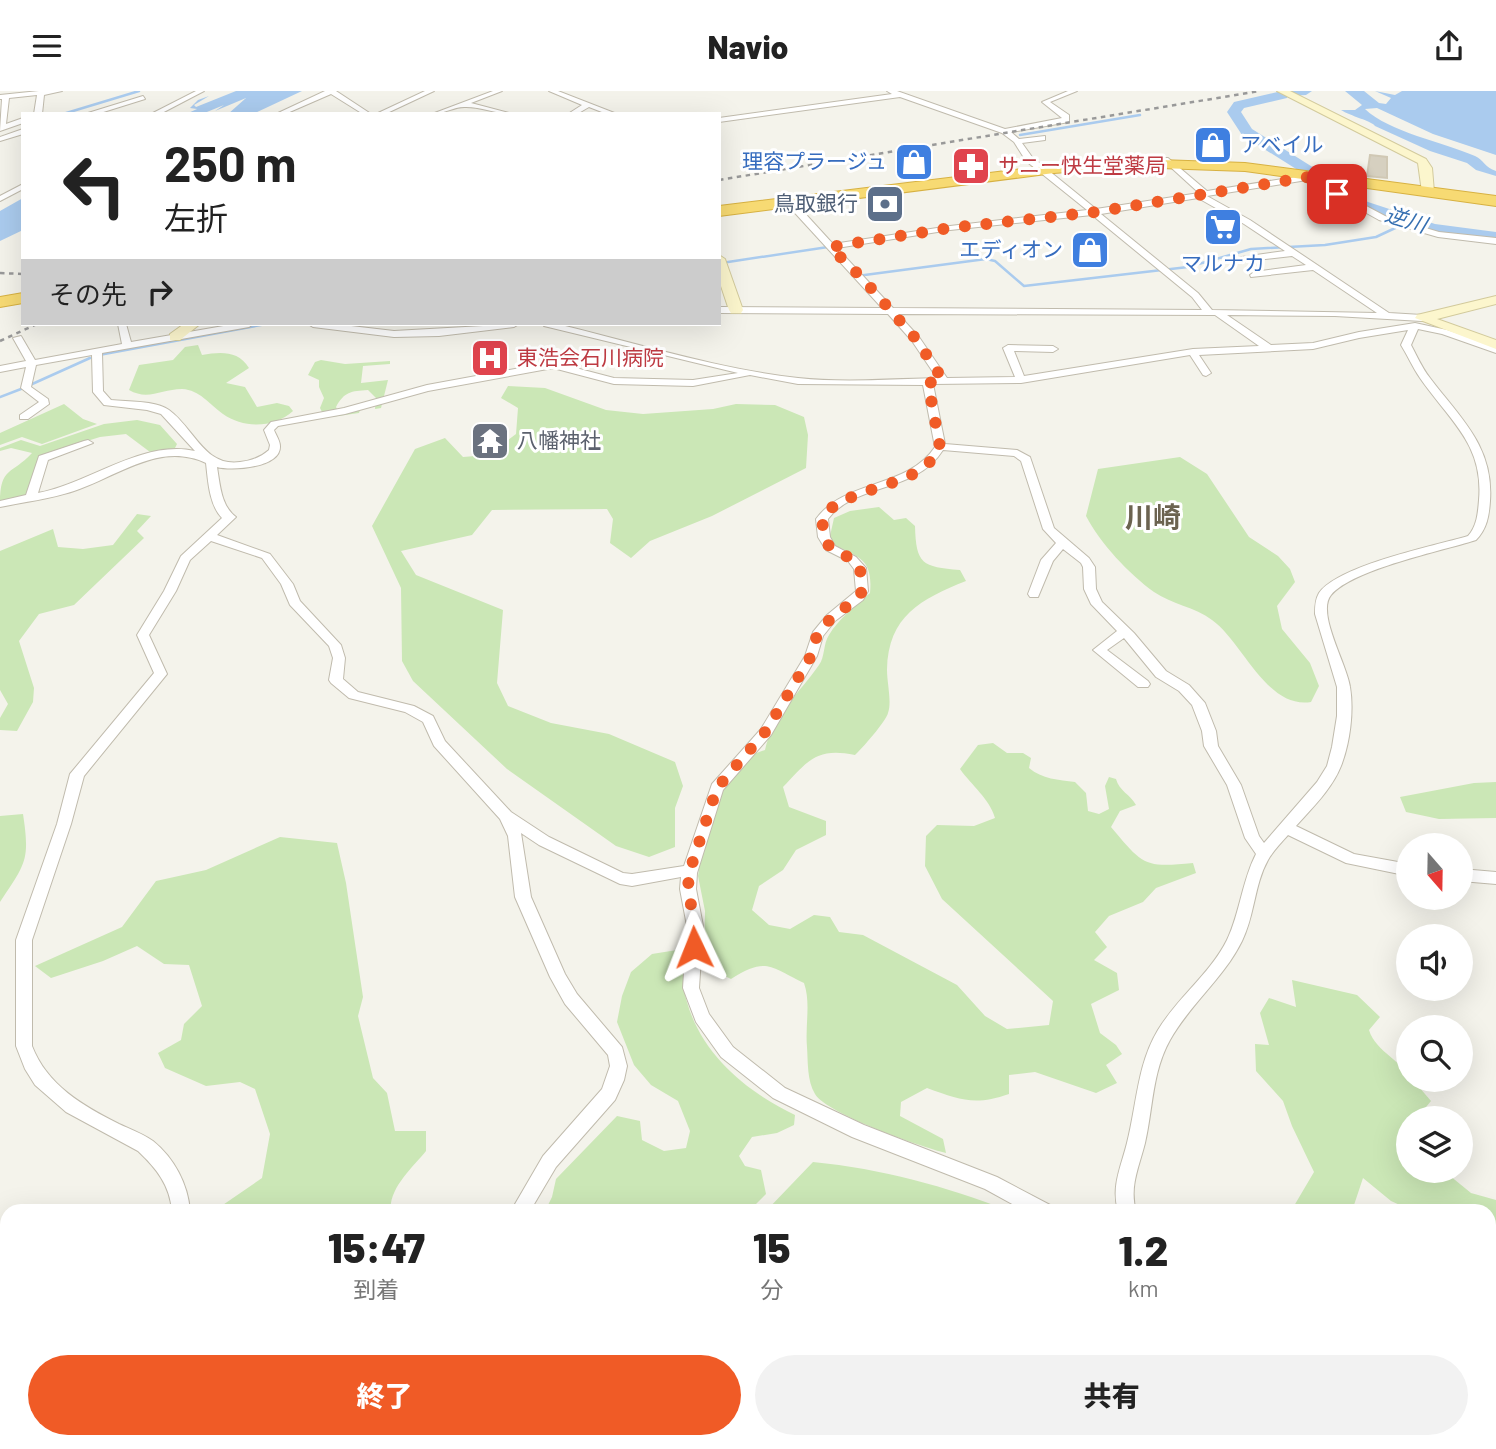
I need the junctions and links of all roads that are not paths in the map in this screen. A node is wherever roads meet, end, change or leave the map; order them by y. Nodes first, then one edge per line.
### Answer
1 (60, 91) edge
2 (201, 91) edge
3 (331, 91) edge
4 (430, 91) edge
5 (499, 91) edge
6 (552, 91) edge
7 (1074, 91) edge
8 (1282, 91) edge
9 (37, 93) edge
10 (894, 93) edge
11 (1056, 93) edge
12 (145, 95) edge
13 (3, 97) edge
14 (464, 104) junction
15 (587, 105) junction
16 (139, 111) dead end
17 (38, 112) edge
18 (95, 112) edge
19 (158, 112) edge
20 (284, 112) edge
21 (365, 112) edge
22 (383, 112) edge
23 (441, 112) edge
24 (501, 112) edge
25 (575, 112) edge
26 (608, 112) edge
27 (721, 120) edge
28 (21, 121) edge
29 (1, 128) edge
30 (1005, 131) junction
31 (21, 132) edge
32 (1042, 138) dead end
33 (0, 139) edge
34 (1017, 141) junction
35 (1169, 162) junction
36 (1040, 169) junction
37 (1312, 175) junction
38 (21, 187) edge
39 (1428, 190) junction
40 (1202, 194) junction
41 (0, 199) edge
42 (1496, 199) edge
43 (789, 201) junction
44 (721, 209) edge
45 (1095, 212) junction
46 (1496, 241) edge
47 (830, 247) junction
48 (1292, 253) junction
49 (1242, 260) dead end
50 (721, 266) edge
51 (1314, 267) junction
52 (1254, 275) dead end
53 (1496, 300) edge
54 (21, 301) edge
55 (0, 304) edge
56 (721, 310) edge
57 (736, 310) junction
58 (889, 311) junction
59 (1213, 312) junction
60 (1386, 315) junction
61 (1418, 322) junction
62 (122, 326) edge
63 (190, 326) edge
64 (238, 326) edge
65 (329, 326) edge
66 (499, 326) edge
67 (573, 326) edge
68 (175, 337) junction
69 (18, 338) dead end
70 (127, 346) junction
71 (1269, 348) junction
72 (1496, 348) edge
73 (1053, 349) dead end
74 (97, 351) junction
75 (1193, 352) junction
76 (32, 363) junction
77 (0, 369) edge
78 (1206, 373) dead end
79 (753, 374) junction
80 (943, 380) junction
81 (1021, 380) junction
82 (928, 383) junction
83 (24, 417) dead end
84 (88, 443) dead end
85 (940, 447) junction
86 (208, 457) junction
87 (31, 497) junction
88 (0, 504) edge
89 (208, 536) junction
90 (1062, 543) junction
91 (1034, 594) dead end
92 (1125, 631) junction
93 (1143, 684) dead end
94 (506, 816) junction
95 (1285, 827) junction
96 (1264, 853) junction
97 (1396, 868) edge
98 (689, 873) junction
99 (1474, 876) edge
100 (1496, 878) edge
101 (180, 1204) edge
102 (524, 1204) edge
103 (1030, 1204) edge
104 (1126, 1204) edge

1 - 9 street
2 - 19 street
3 - 20 street
3 - 21 street
4 - 22 street
5 - 14 street
6 - 15 street
7 - 11 street
8 - 39 main road
9 - 13 street
9 - 17 street
10 - 27 street
10 - 30 street
11 - 30 street
12 - 16 street
12 - 18 street
13 - 29 street
14 - 23 street
14 - 24 street
15 - 25 street
15 - 26 street
28 - 29 street
30 - 34 street
31 - 33 street
32 - 34 street
34 - 36 street
35 - 36 highway
35 - 37 highway
35 - 40 street
36 - 43 highway
36 - 45 street
37 - 39 highway
37 - 40 street
37 - 46 street
38 - 41 street
39 - 42 highway
40 - 45 street
40 - 48 street
43 - 44 highway
43 - 47 street
45 - 47 street
45 - 59 street
47 - 58 street
48 - 49 street
48 - 51 street
50 - 57 main road
51 - 52 street
51 - 60 street
53 - 61 main road
54 - 55 highway
56 - 57 street
57 - 58 street
58 - 59 street
58 - 80 street
59 - 60 street
59 - 71 street
60 - 61 street
61 - 71 street
61 - 72 main road
61 - 95 street
62 - 70 street
63 - 68 main road
64 - 68 street
65 - 66 street
67 - 79 street
68 - 70 street
69 - 76 street
70 - 74 street
71 - 75 street
73 - 81 street
74 - 76 street
74 - 86 street
75 - 78 street
75 - 81 street
76 - 77 street
76 - 83 street
79 - 82 street
79 - 86 street
80 - 81 street
80 - 82 street
82 - 85 street
84 - 87 street
85 - 90 street
85 - 98 street
86 - 87 street
86 - 89 street
87 - 88 street
89 - 94 street
89 - 101 street
90 - 91 street
90 - 92 street
92 - 93 street
92 - 96 street
94 - 98 street
94 - 102 street
95 - 96 street
95 - 97 street
96 - 104 street
98 - 103 street
99 - 100 street

